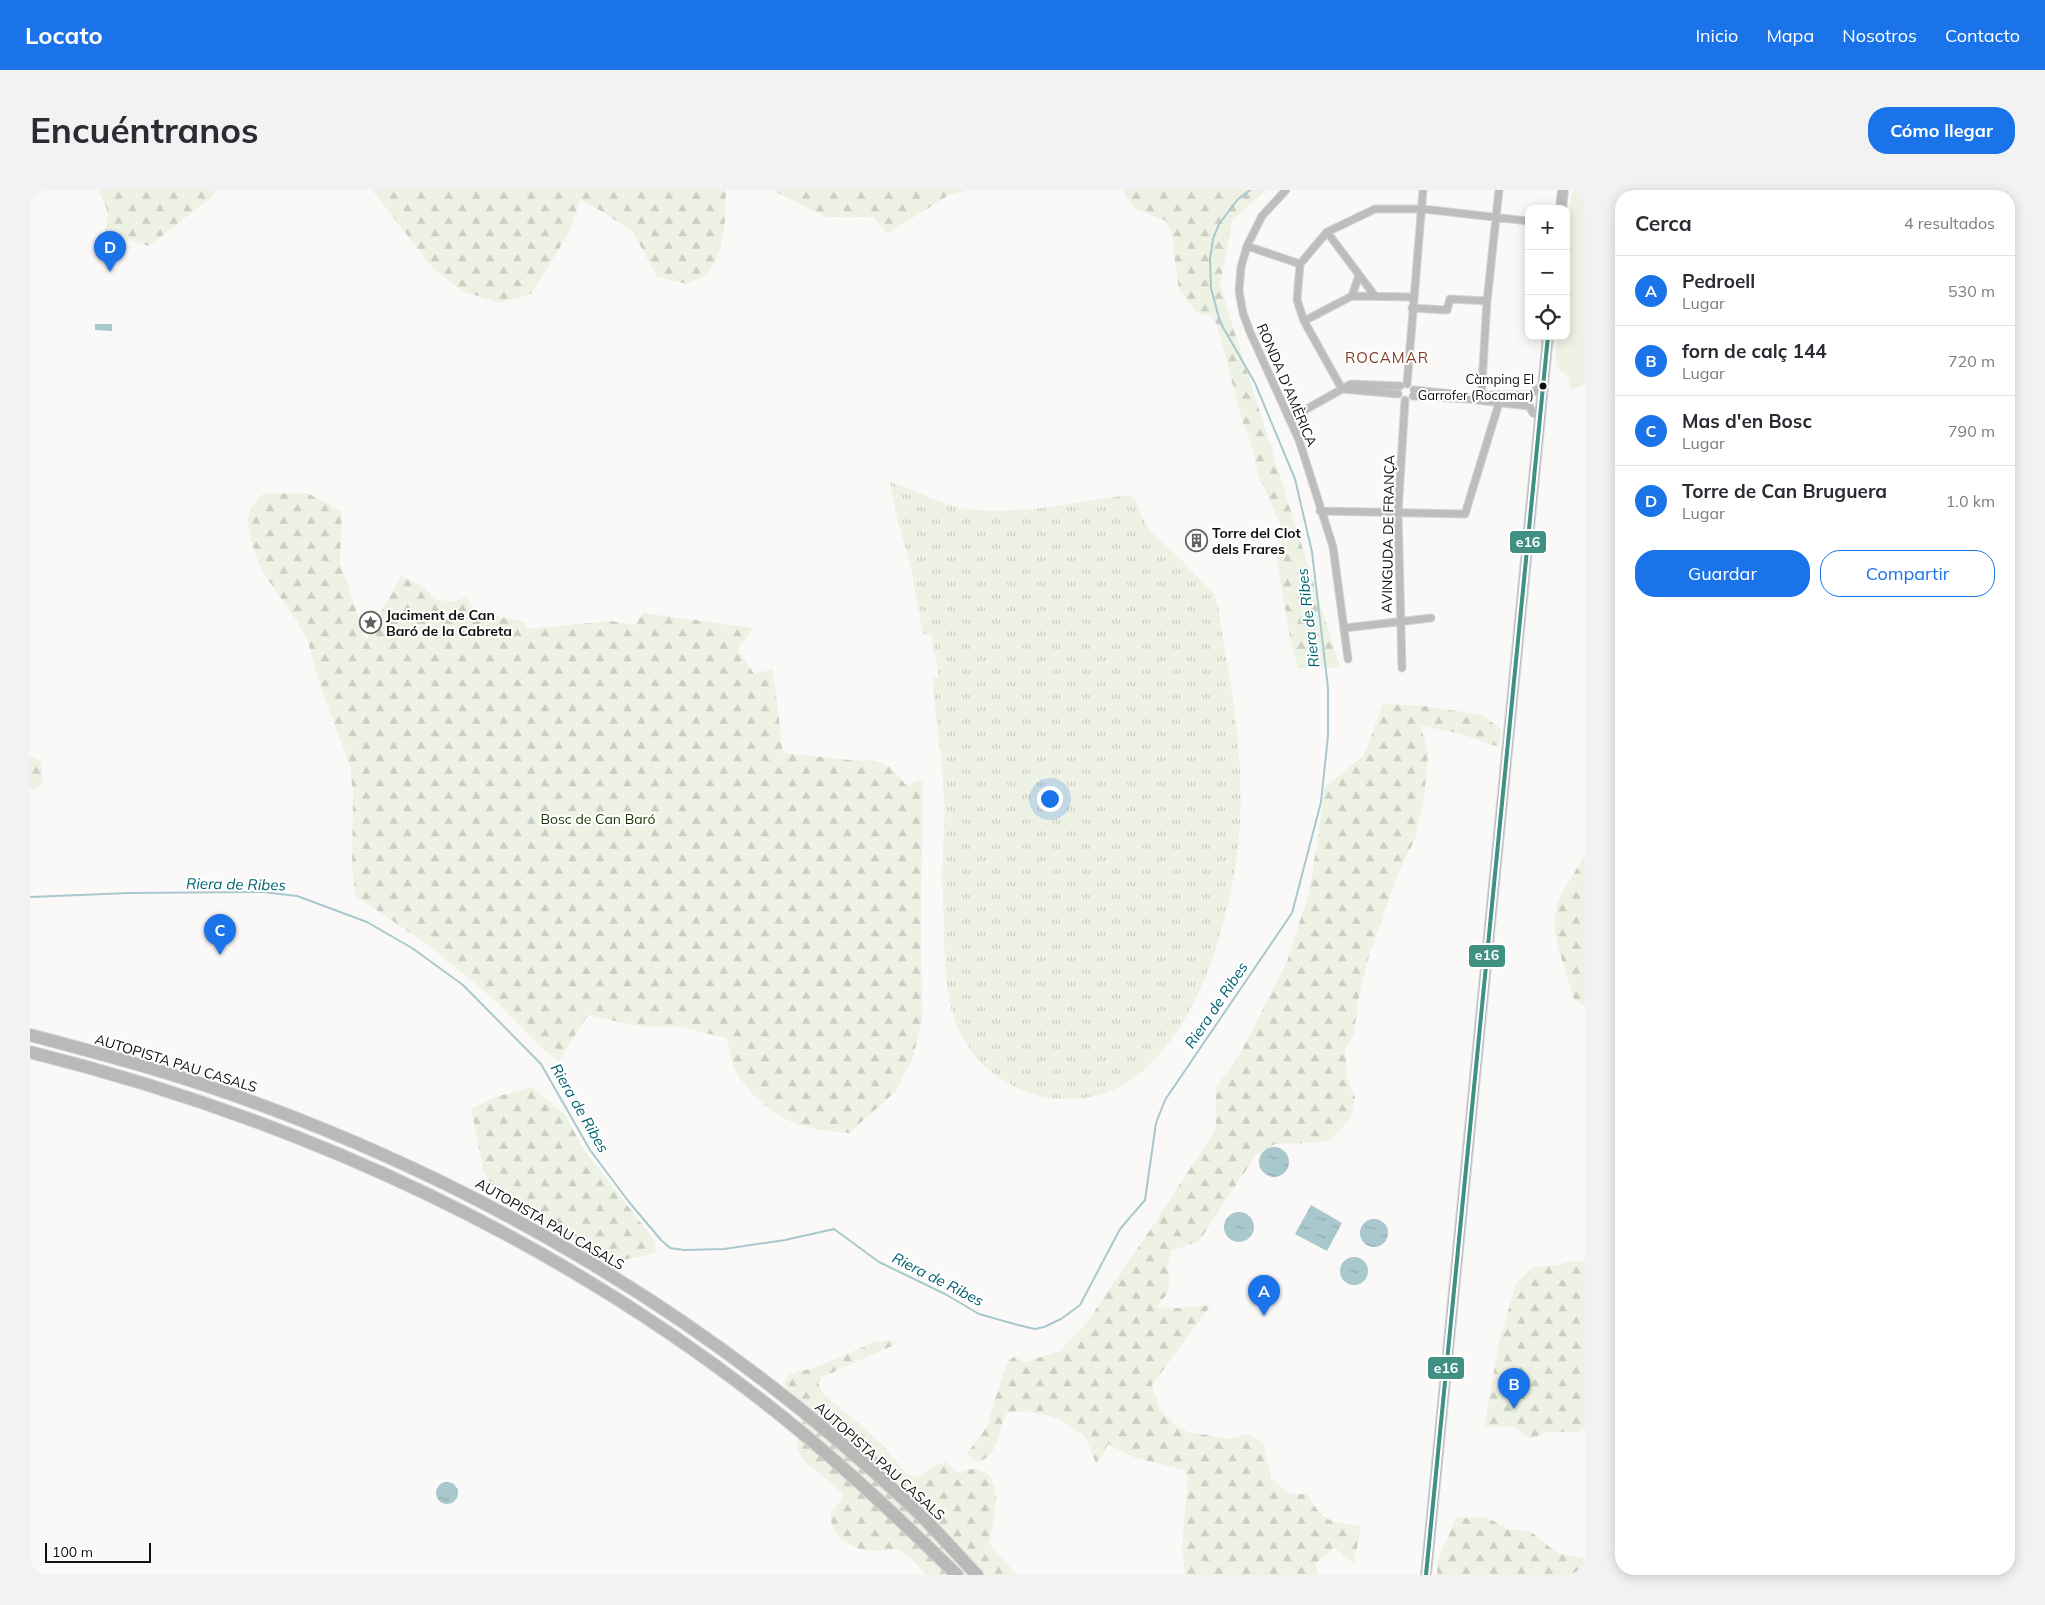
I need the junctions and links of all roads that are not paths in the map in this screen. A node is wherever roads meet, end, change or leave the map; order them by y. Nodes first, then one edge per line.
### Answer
1 (1286, 190) edge
2 (1424, 190) edge
3 (1499, 190) edge
4 (1563, 190) edge
5 (1561, 205) edge
6 (1423, 209) junction
7 (1496, 217) junction
8 (1525, 221) edge
9 (1327, 232) junction
10 (1247, 246) junction
11 (1300, 264) junction
12 (1359, 274) junction
13 (1352, 296) junction
14 (1375, 296) junction
15 (1414, 297) junction
16 (1487, 301) junction
17 (1412, 308) junction
18 (1304, 321) junction
19 (1548, 340) edge
20 (1543, 385) junction
21 (1402, 388) junction
22 (1342, 389) junction
23 (1414, 393) junction
24 (1529, 395) junction
25 (1481, 398) junction
26 (1405, 400) junction
27 (1499, 403) junction
28 (1529, 406) junction
29 (1540, 416) junction
30 (1290, 419) junction
31 (1320, 511) junction
32 (1398, 512) junction
33 (1431, 618) dead end
34 (1400, 621) junction
35 (1345, 628) junction
36 (1348, 659) dead end
37 (1402, 668) dead end
38 (30, 1035) edge
39 (30, 1052) edge
40 (920, 1515) junction
41 (957, 1575) edge
42 (977, 1575) edge
43 (985, 1575) edge
44 (1426, 1575) edge

1 - 10 street, RONDA D'AMÈRICA
2 - 6 street
3 - 7 street
4 - 5 street
6 - 7 street
6 - 9 street
6 - 15 street
7 - 8 street
7 - 16 street
9 - 11 street
9 - 12 street
10 - 11 street
10 - 30 street, RONDA D'AMÈRICA
11 - 18 street
12 - 13 street
12 - 14 street
13 - 14 street
13 - 18 street
14 - 15 street
15 - 17 street
16 - 17 street
16 - 25 street
17 - 21 street
18 - 22 street
19 - 20 street
20 - 24 street
20 - 29 street
21 - 22 street
21 - 23 street
21 - 26 street
22 - 30 street
23 - 25 street
23 - 26 street
24 - 25 street
24 - 28 street
25 - 27 street
26 - 32 street, AVINGUDA DE FRANÇA
27 - 28 street
27 - 32 street
28 - 29 street
29 - 44 street
30 - 31 street, RONDA D'AMÈRICA
31 - 32 street
31 - 35 street, RONDA D'AMÈRICA
32 - 34 street, AVINGUDA DE FRANÇA
33 - 34 street
34 - 35 street
34 - 37 street, AVINGUDA DE FRANÇA
35 - 36 street, RONDA D'AMÈRICA
38 - 40 highway, AUTOPISTA PAU CASALS
39 - 41 highway
40 - 42 highway, AUTOPISTA PAU CASALS
40 - 43 highway

